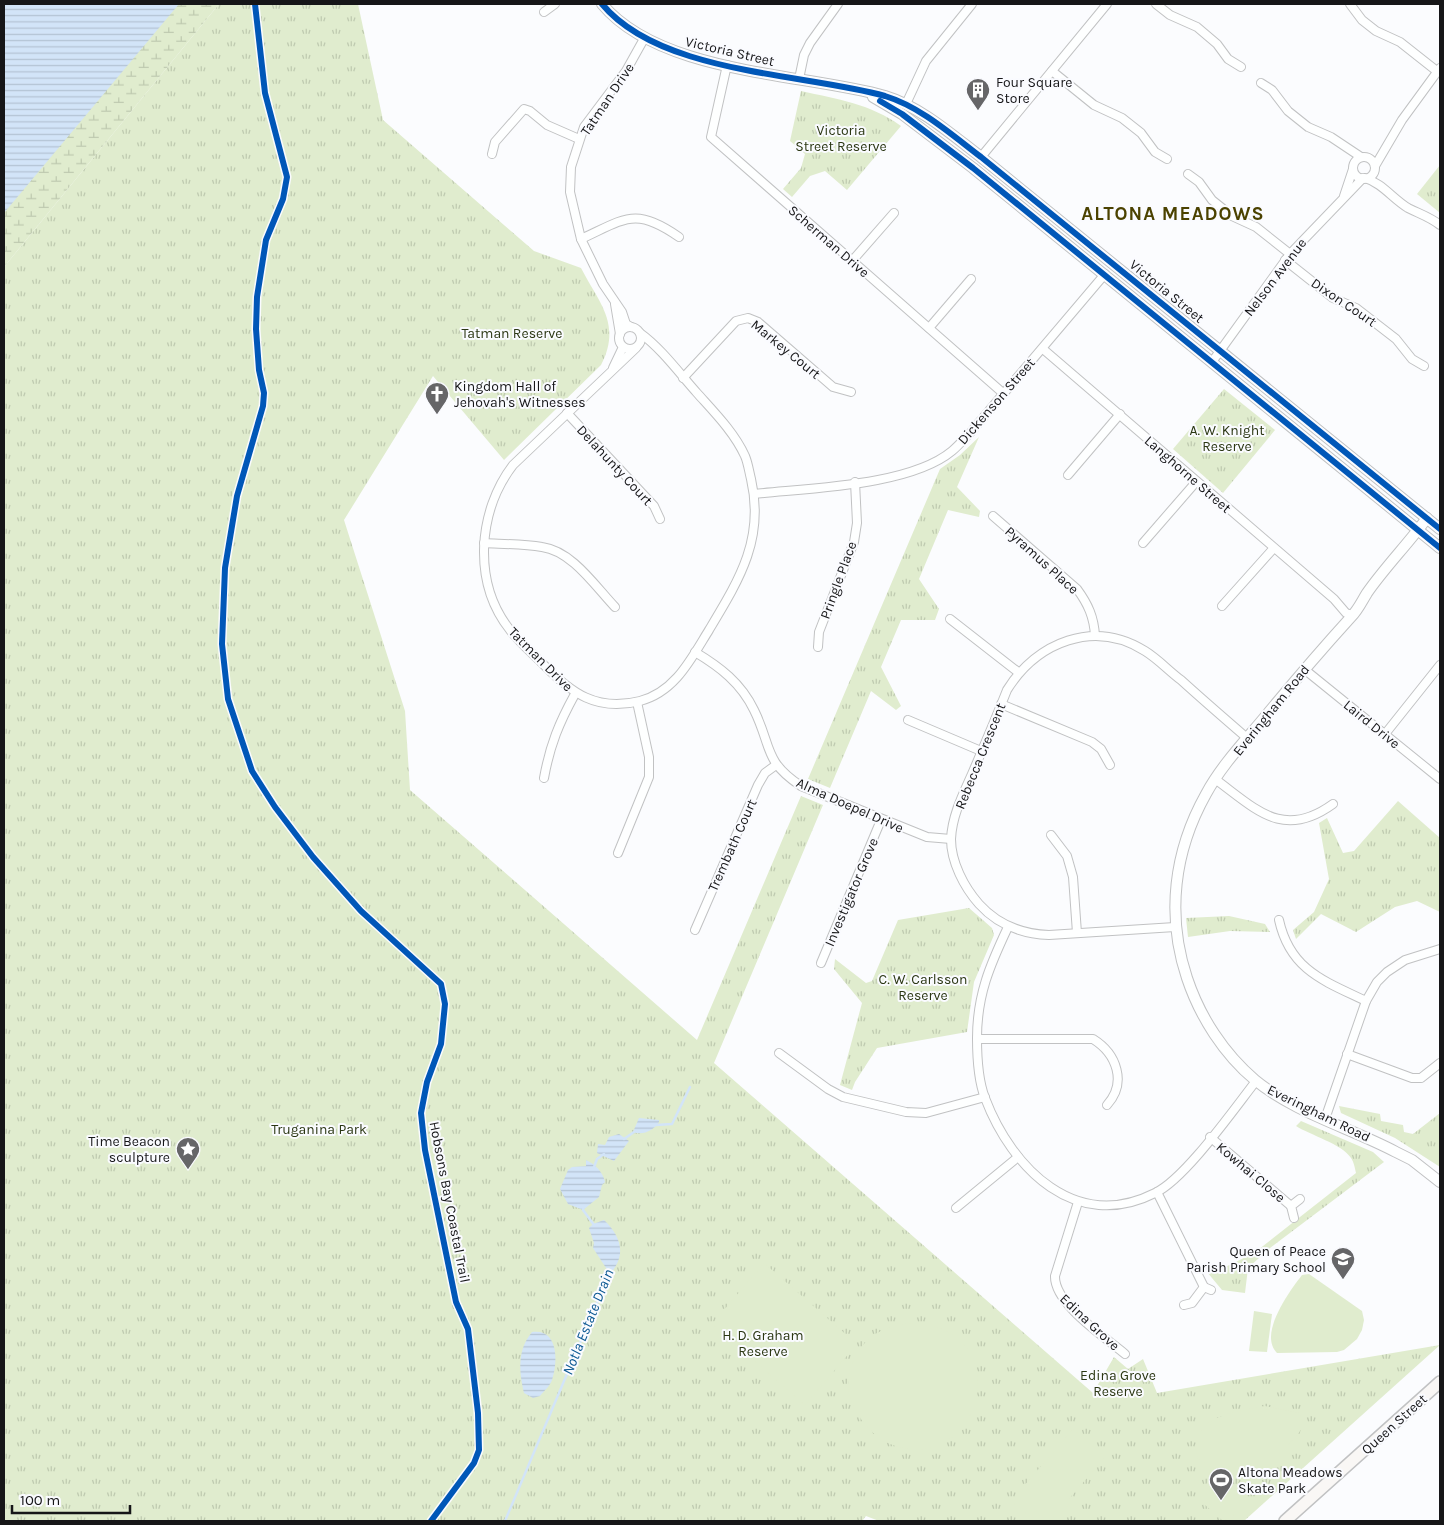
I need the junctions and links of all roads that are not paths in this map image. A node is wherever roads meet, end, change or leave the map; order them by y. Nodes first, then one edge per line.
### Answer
1 (555, 4) edge
2 (602, 4) edge
3 (972, 4) edge
4 (1107, 4) edge
5 (1156, 4) edge
6 (1350, 4) edge
7 (833, 5) edge
8 (544, 12) dead end
9 (645, 37) junction
10 (727, 64) junction
11 (1241, 68) dead end
12 (1052, 71) junction
13 (1437, 72) edge
14 (799, 79) junction
15 (1261, 83) dead end
16 (1440, 83) edge
17 (904, 109) junction
18 (579, 139) junction
19 (1390, 139) junction
20 (1345, 148) junction
21 (492, 154) dead end
22 (981, 157) junction
23 (1364, 157) junction
24 (1167, 159) dead end
25 (1353, 167) junction
26 (1375, 167) junction
27 (973, 168) junction
28 (1188, 174) dead end
29 (1364, 178) junction
30 (1386, 190) junction
31 (1344, 196) junction
32 (894, 213) dead end
33 (1440, 225) edge
34 (679, 237) dead end
35 (581, 239) junction
36 (1288, 257) junction
37 (852, 261) junction
38 (1114, 264) junction
39 (1105, 274) junction
40 (971, 279) dead end
41 (614, 302) junction
42 (631, 327) junction
43 (929, 328) junction
44 (640, 333) junction
45 (620, 334) junction
46 (637, 346) junction
47 (623, 347) junction
48 (1043, 349) junction
49 (1220, 352) junction
50 (660, 353) junction
51 (1212, 362) junction
52 (1424, 366) dead end
53 (612, 369) junction
54 (683, 378) junction
55 (851, 392) dead end
56 (1004, 394) junction
57 (567, 413) junction
58 (1120, 414) junction
59 (1068, 475) dead end
60 (855, 482) junction
61 (1196, 482) junction
62 (754, 494) junction
63 (993, 516) dead end
64 (1427, 518) junction
65 (660, 519) dead end
66 (1440, 529) edge
67 (1418, 530) junction
68 (484, 543) junction
69 (1143, 543) dead end
70 (1440, 548) edge
71 (1273, 549) junction
72 (1222, 606) dead end
73 (615, 608) dead end
74 (1350, 612) junction
75 (950, 619) dead end
76 (1095, 636) junction
77 (818, 647) dead end
78 (696, 652) junction
79 (1440, 665) edge
80 (1304, 669) junction
81 (1018, 672) junction
82 (575, 694) junction
83 (638, 702) junction
84 (1002, 704) junction
85 (908, 720) dead end
86 (1385, 734) junction
87 (1248, 738) junction
88 (981, 751) junction
89 (776, 765) junction
90 (1110, 765) dead end
91 (544, 778) dead end
92 (1215, 779) junction
93 (1440, 779) edge
94 (1333, 804) dead end
95 (881, 820) junction
96 (1051, 835) dead end
97 (951, 839) junction
98 (618, 852) dead end
99 (1279, 920) dead end
100 (1008, 927) junction
101 (1175, 927) junction
102 (695, 930) dead end
103 (1077, 933) junction
104 (1440, 949) edge
105 (821, 963) dead end
106 (1366, 1001) junction
107 (977, 1039) junction
108 (779, 1052) dead end
109 (1347, 1054) junction
110 (1440, 1063) edge
111 (1256, 1081) junction
112 (985, 1097) junction
113 (1107, 1105) dead end
114 (1325, 1119) junction
115 (1210, 1137) junction
116 (1018, 1157) junction
117 (1440, 1182) edge
118 (1157, 1192) junction
119 (1300, 1199) dead end
120 (1078, 1202) junction
121 (1291, 1206) junction
122 (956, 1208) dead end
123 (1294, 1218) dead end
124 (1184, 1305) dead end
125 (1125, 1354) dead end
126 (1439, 1385) edge
127 (1285, 1521) edge

1 - 8 street
2 - 9 street, Victoria Street
3 - 17 street
4 - 12 street
5 - 11 street
6 - 13 street
7 - 14 street
9 - 10 street, Victoria Street
9 - 18 street, Tatman Drive
10 - 14 street, Victoria Street
10 - 37 street, Scherman Drive
12 - 22 street
12 - 24 street
13 - 16 street
13 - 19 street
14 - 17 street, Victoria Street
15 - 20 street
17 - 22 street, Victoria Street
17 - 27 street, Victoria Street
18 - 21 street
18 - 35 street, Tatman Drive
19 - 23 street
19 - 26 street
20 - 23 street
20 - 25 street
22 - 27 street
22 - 38 street, Victoria Street
23 - 25 street
23 - 26 street
25 - 29 street
25 - 31 street, Nelson Avenue
26 - 29 street
26 - 30 street
27 - 39 street, Victoria Street
28 - 36 street, Dixon Court
29 - 30 street
29 - 31 street, Nelson Avenue
30 - 33 street
31 - 36 street, Nelson Avenue
32 - 37 street
34 - 35 street
35 - 41 street, Tatman Drive
36 - 49 street, Nelson Avenue
36 - 52 street, Dixon Court
37 - 43 street, Scherman Drive
38 - 39 street, Dickenson Street
38 - 49 street, Victoria Street
39 - 48 street, Dickenson Street
39 - 51 street, Victoria Street
40 - 43 street
41 - 42 street, Tatman Drive
41 - 45 street, Tatman Drive
42 - 44 street
42 - 45 street
43 - 56 street, Scherman Drive
44 - 46 street
44 - 50 street, Tatman Drive
45 - 47 street
46 - 47 street
46 - 50 street, Tatman Drive
46 - 53 street, Tatman Drive
47 - 53 street, Tatman Drive
48 - 56 street, Dickenson Street
48 - 58 street, Langhorne Street
49 - 51 street, Nelson Avenue
49 - 64 street, Victoria Street
50 - 54 street, Tatman Drive
51 - 67 street, Victoria Street
53 - 57 street, Tatman Drive
54 - 55 street, Markey Court
54 - 62 street, Tatman Drive
56 - 60 street, Dickenson Street
57 - 65 street, Delahunty Court
57 - 68 street, Tatman Drive
58 - 59 street
58 - 61 street, Langhorne Street
60 - 62 street, Dickenson Street
60 - 77 street, Pringle Place
61 - 69 street
61 - 71 street, Langhorne Street
62 - 78 street, Tatman Drive
63 - 76 street, Pyramus Place
64 - 66 street, Victoria Street
64 - 67 street, Everingham Road
67 - 70 street, Victoria Street
67 - 74 street, Everingham Road
68 - 73 street
68 - 82 street, Tatman Drive
71 - 72 street
71 - 74 street, Langhorne Street
74 - 80 street, Everingham Road
75 - 81 street
76 - 81 street, Rebecca Crescent
76 - 87 street, Rebecca Crescent
78 - 83 street, Tatman Drive
78 - 89 street, Alma Doepel Drive
79 - 86 street
80 - 86 street, Laird Drive
80 - 87 street, Everingham Road
81 - 84 street, Rebecca Crescent
82 - 83 street, Tatman Drive
82 - 91 street
83 - 98 street
84 - 88 street, Rebecca Crescent
84 - 90 street
85 - 88 street
86 - 93 street, Laird Drive
87 - 92 street, Everingham Road
88 - 97 street, Rebecca Crescent
89 - 95 street, Alma Doepel Drive
89 - 102 street, Trembath Court
92 - 94 street
92 - 101 street, Everingham Road
95 - 97 street, Alma Doepel Drive
95 - 105 street, Investigator Grove
96 - 103 street
97 - 100 street, Rebecca Crescent
99 - 106 street
100 - 103 street, Rebecca Crescent
100 - 107 street
101 - 103 street, Rebecca Crescent
101 - 111 street, Everingham Road
104 - 106 street
106 - 109 street
107 - 112 street
107 - 113 street
108 - 112 street
109 - 110 street
109 - 114 street
111 - 114 street, Everingham Road
111 - 115 street
112 - 116 street
114 - 117 street, Everingham Road
115 - 118 street
115 - 121 street, Kowhai Close
116 - 120 street
116 - 122 street
118 - 120 street
118 - 124 street
119 - 121 street, Kowhai Close
120 - 125 street, Edina Grove
121 - 123 street, Kowhai Close
126 - 127 main road, Queen Street

